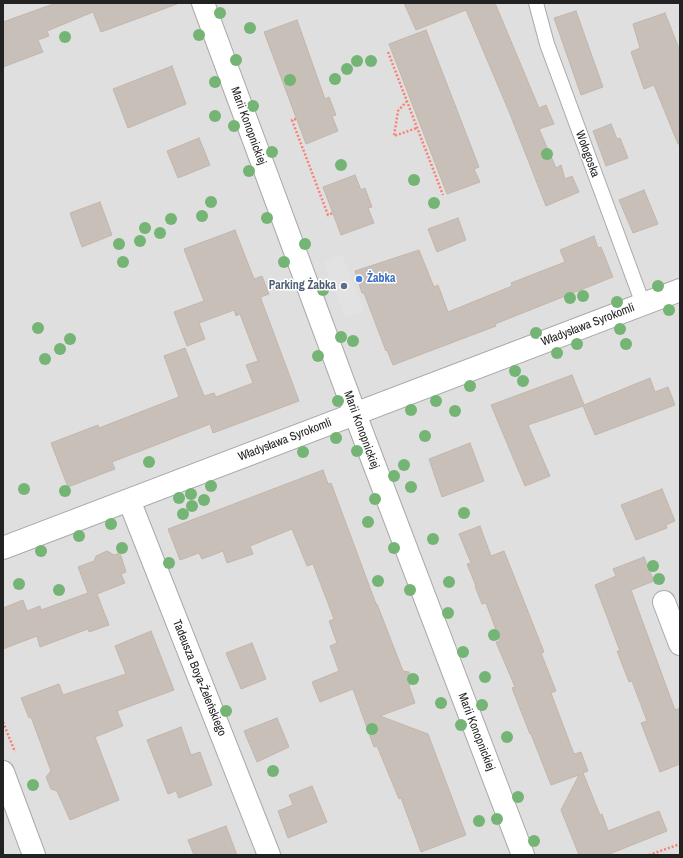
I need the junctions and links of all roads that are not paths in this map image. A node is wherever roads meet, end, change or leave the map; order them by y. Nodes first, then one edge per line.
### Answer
1 (202, 3) edge
2 (536, 3) edge
3 (680, 290) edge
4 (643, 304) junction
5 (355, 414) junction
6 (129, 500) junction
7 (3, 548) edge
8 (664, 602) dead end
9 (680, 644) edge
10 (3, 772) edge
11 (34, 855) edge
12 (269, 855) edge
13 (522, 855) edge

1 - 5 street, Marii Konopnickiej
2 - 4 lane, Wołogoska
3 - 4 street, Władysława Syrokomli
4 - 5 street, Władysława Syrokomli
5 - 6 street, Władysława Syrokomli
5 - 13 street, Marii Konopnickiej
6 - 7 street, Władysława Syrokomli
6 - 12 street, Tadeusza Boya-Żeleńskiego
8 - 9 street
10 - 11 street

